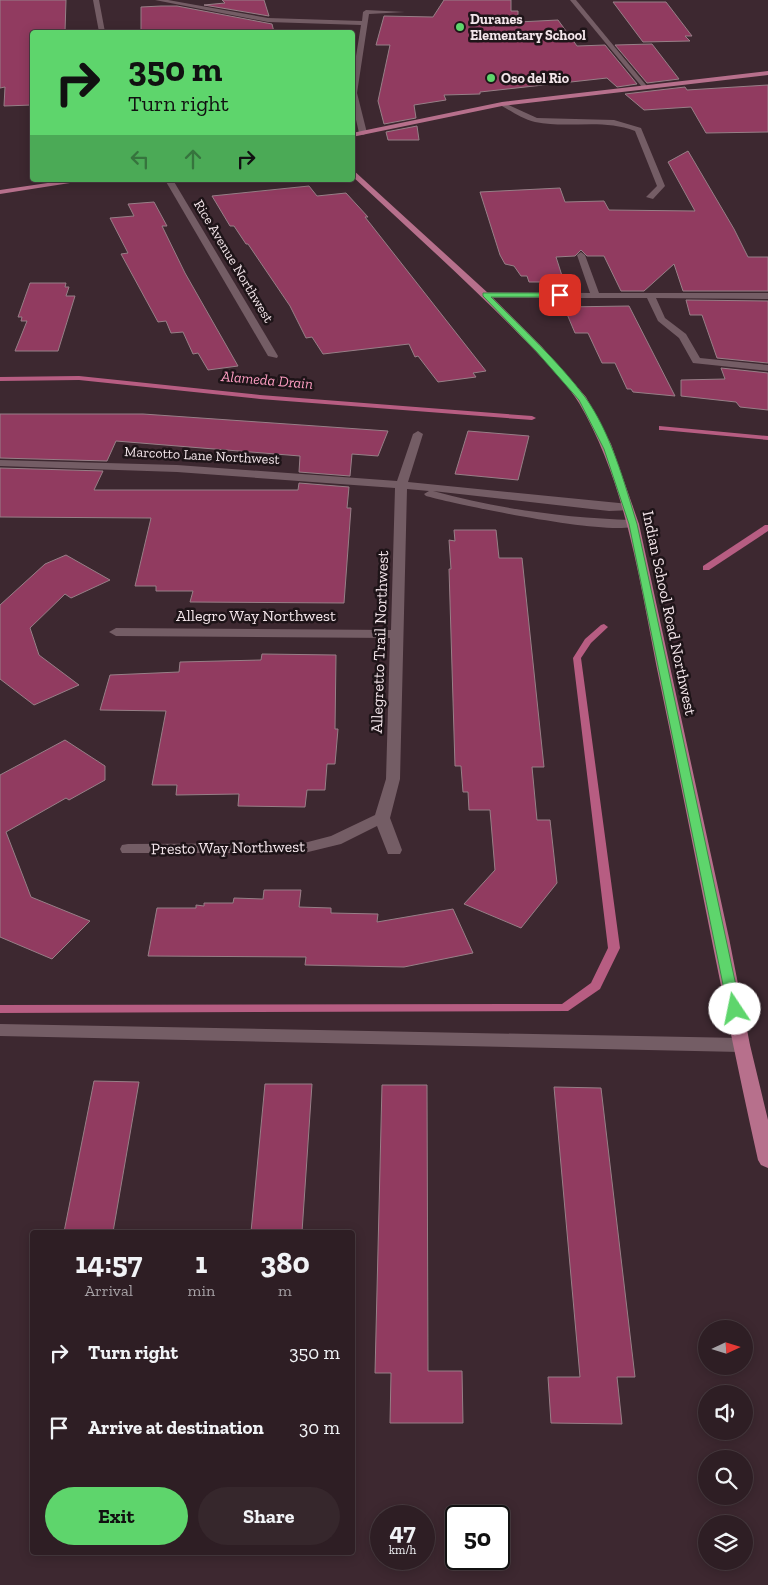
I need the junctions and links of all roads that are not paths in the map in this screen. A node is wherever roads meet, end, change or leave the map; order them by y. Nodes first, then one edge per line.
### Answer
1 (96, 0) edge
2 (158, 0) edge
3 (573, 0) edge
4 (402, 12) dead end
5 (363, 23) junction
6 (102, 30) edge
7 (768, 73) edge
8 (355, 85) edge
9 (644, 86) junction
10 (355, 97) edge
11 (502, 104) junction
12 (363, 133) junction
13 (355, 134) edge
14 (355, 174) edge
15 (71, 182) edge
16 (170, 182) edge
17 (0, 192) edge
18 (650, 197) dead end
19 (581, 255) dead end
20 (485, 295) junction
21 (595, 295) junction
22 (650, 295) junction
23 (768, 296) edge
24 (273, 356) dead end
25 (768, 368) edge
26 (418, 434) dead end
27 (0, 464) edge
28 (401, 486) junction
29 (629, 508) junction
30 (633, 524) junction
31 (116, 632) dead end
32 (395, 634) junction
33 (382, 818) junction
34 (128, 849) dead end
35 (394, 850) dead end
36 (0, 1030) edge
37 (741, 1045) junction
38 (768, 1160) edge

1 - 6 street
2 - 5 street
3 - 9 street
4 - 5 street
5 - 8 street
7 - 9 main road
9 - 11 main road
10 - 12 street
11 - 12 main road
11 - 18 street
12 - 13 main road
14 - 20 main road, Indian School Road Northwest
15 - 17 main road
16 - 24 street, Rice Avenue Northwest
19 - 21 street
20 - 21 street
20 - 29 main road, Indian School Road Northwest
21 - 22 street
22 - 23 street
22 - 25 street
26 - 28 street, Allegretto Trail Northwest
27 - 28 street, Marcotto Lane Northwest
28 - 29 street, Marcotto Lane Northwest
28 - 30 street, Marcotto Lane Northwest
28 - 32 street, Allegretto Trail Northwest
29 - 30 main road, Indian School Road Northwest
30 - 37 main road, Indian School Road Northwest
31 - 32 street, Allegro Way Northwest
32 - 33 street, Allegretto Trail Northwest
33 - 34 street, Presto Way Northwest
33 - 35 street
36 - 37 street
37 - 38 main road, Indian School Road Northwest

